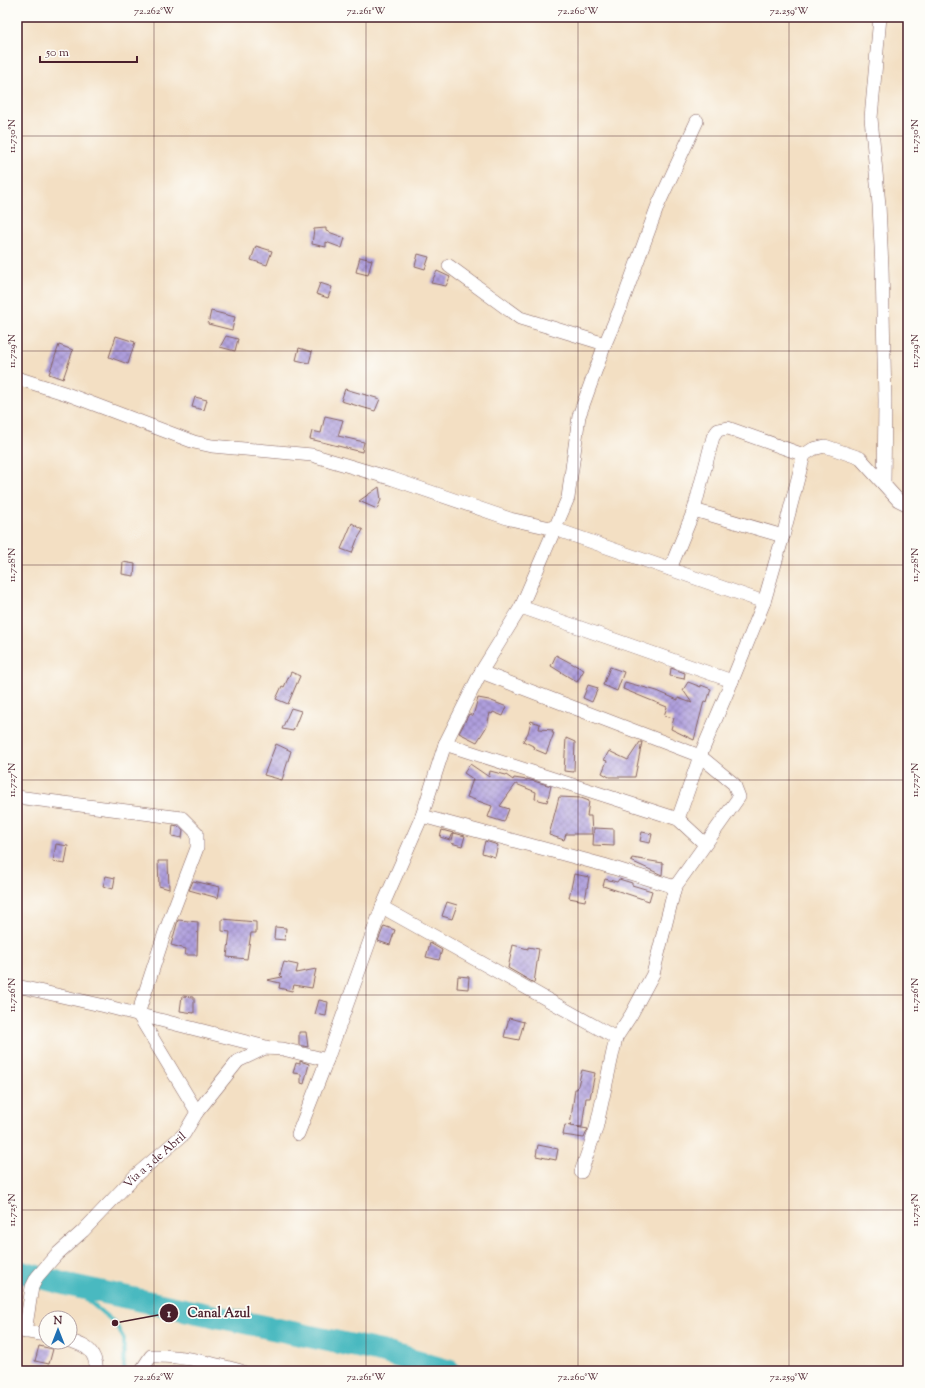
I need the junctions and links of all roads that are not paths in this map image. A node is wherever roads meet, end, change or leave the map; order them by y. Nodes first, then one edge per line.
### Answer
1 (880, 17) edge
2 (697, 121) dead end
3 (449, 266) dead end
4 (605, 344) junction
5 (17, 378) edge
6 (804, 455) junction
7 (884, 484) junction
8 (908, 505) edge
9 (694, 510) junction
10 (555, 529) junction
11 (783, 536) junction
12 (670, 569) junction
13 (764, 602) junction
14 (522, 607) junction
15 (482, 672) junction
16 (732, 681) junction
17 (445, 744) junction
18 (700, 756) junction
19 (17, 797) edge
20 (422, 816) junction
21 (678, 818) junction
22 (705, 844) junction
23 (675, 887) junction
24 (382, 907) junction
25 (17, 986) edge
26 (138, 1014) junction
27 (616, 1038) junction
28 (272, 1048) junction
29 (327, 1060) junction
30 (197, 1112) junction
31 (298, 1134) dead end
32 (581, 1172) dead end
33 (21, 1331) edge
34 (38, 1334) edge
35 (78, 1344) edge
36 (97, 1371) edge
37 (141, 1371) edge
38 (241, 1371) edge

1 - 7 street
2 - 4 street
3 - 4 street
4 - 10 street
5 - 10 street
6 - 7 street
6 - 9 street
6 - 11 street
7 - 8 street
9 - 11 street
9 - 12 street
10 - 12 street
10 - 14 street
11 - 13 street
12 - 13 street
13 - 16 street
14 - 15 street
14 - 16 street
15 - 17 street
15 - 18 street
16 - 18 street
17 - 20 street
17 - 21 street
18 - 21 street
18 - 22 street
19 - 26 street
20 - 23 street
20 - 24 street
21 - 22 street
22 - 23 street
23 - 27 street
24 - 27 street
24 - 29 street
25 - 26 street
26 - 28 street
26 - 30 street
27 - 32 street
28 - 29 street, Vía a 3 de Abril
28 - 30 street, Vía a 3 de Abril
29 - 31 street
30 - 33 street, Vía a 3 de Abril
33 - 34 street
35 - 36 street
37 - 38 street

